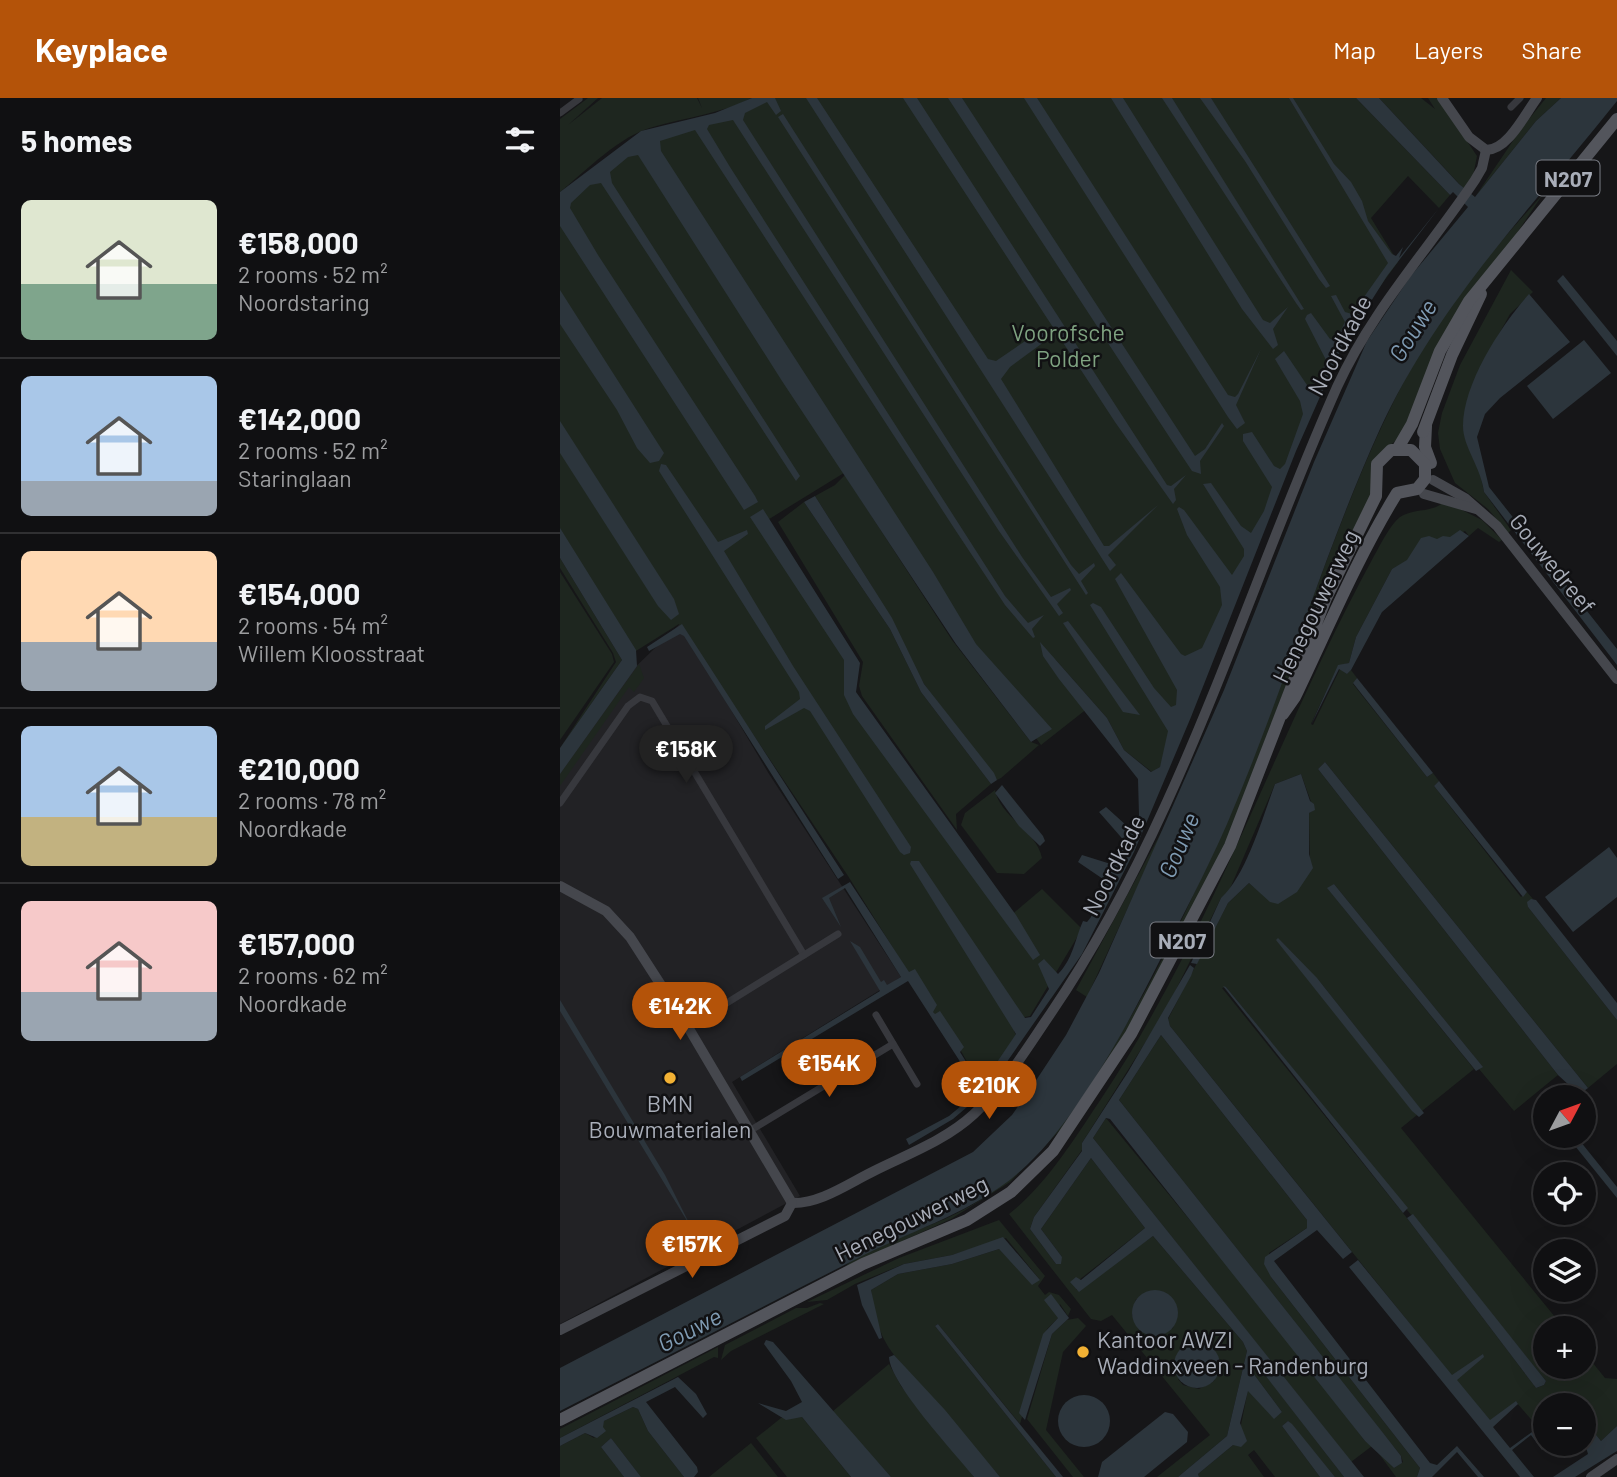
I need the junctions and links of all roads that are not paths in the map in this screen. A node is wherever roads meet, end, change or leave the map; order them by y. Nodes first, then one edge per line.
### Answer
1 (1442, 98) edge
2 (1520, 98) edge
3 (1537, 98) edge
4 (579, 99) edge
5 (1511, 107) dead end
6 (560, 113) edge
7 (1617, 119) edge
8 (1486, 150) junction
9 (1486, 281) junction
10 (1402, 448) junction
11 (1425, 457) junction
12 (1430, 477) junction
13 (1390, 492) junction
14 (1424, 494) junction
15 (1478, 510) junction
16 (1617, 679) edge
17 (1283, 714) junction
18 (560, 803) edge
19 (560, 887) edge
20 (838, 934) dead end
21 (804, 955) junction
22 (876, 1015) dead end
23 (688, 1027) junction
24 (893, 1044) junction
25 (917, 1084) dead end
26 (751, 1130) junction
27 (792, 1203) junction
28 (560, 1329) edge
29 (560, 1420) edge
30 (1617, 1458) edge
31 (1591, 1477) edge

1 - 8 street
2 - 5 street
3 - 8 street
4 - 6 street
7 - 9 main road, N207
8 - 27 street, Noordkade
9 - 10 main road, N207
9 - 11 main road, N207
10 - 11 main road
10 - 13 main road, N207
11 - 12 main road, N207
12 - 13 main road, N207
12 - 14 main road
12 - 15 street, Gouwedreef
13 - 14 main road
13 - 17 main road, Henegouwerweg / N207
13 - 17 main road, Henegouwerweg / N207
14 - 15 street, Gouwedreef
15 - 16 street, Gouwedreef
17 - 29 main road, Henegouwerweg / N207
18 - 21 street
19 - 23 street
20 - 21 street
21 - 23 street
22 - 24 street
23 - 26 street
24 - 25 street
24 - 26 street
26 - 27 street
27 - 28 street, Noordkade
30 - 31 street

